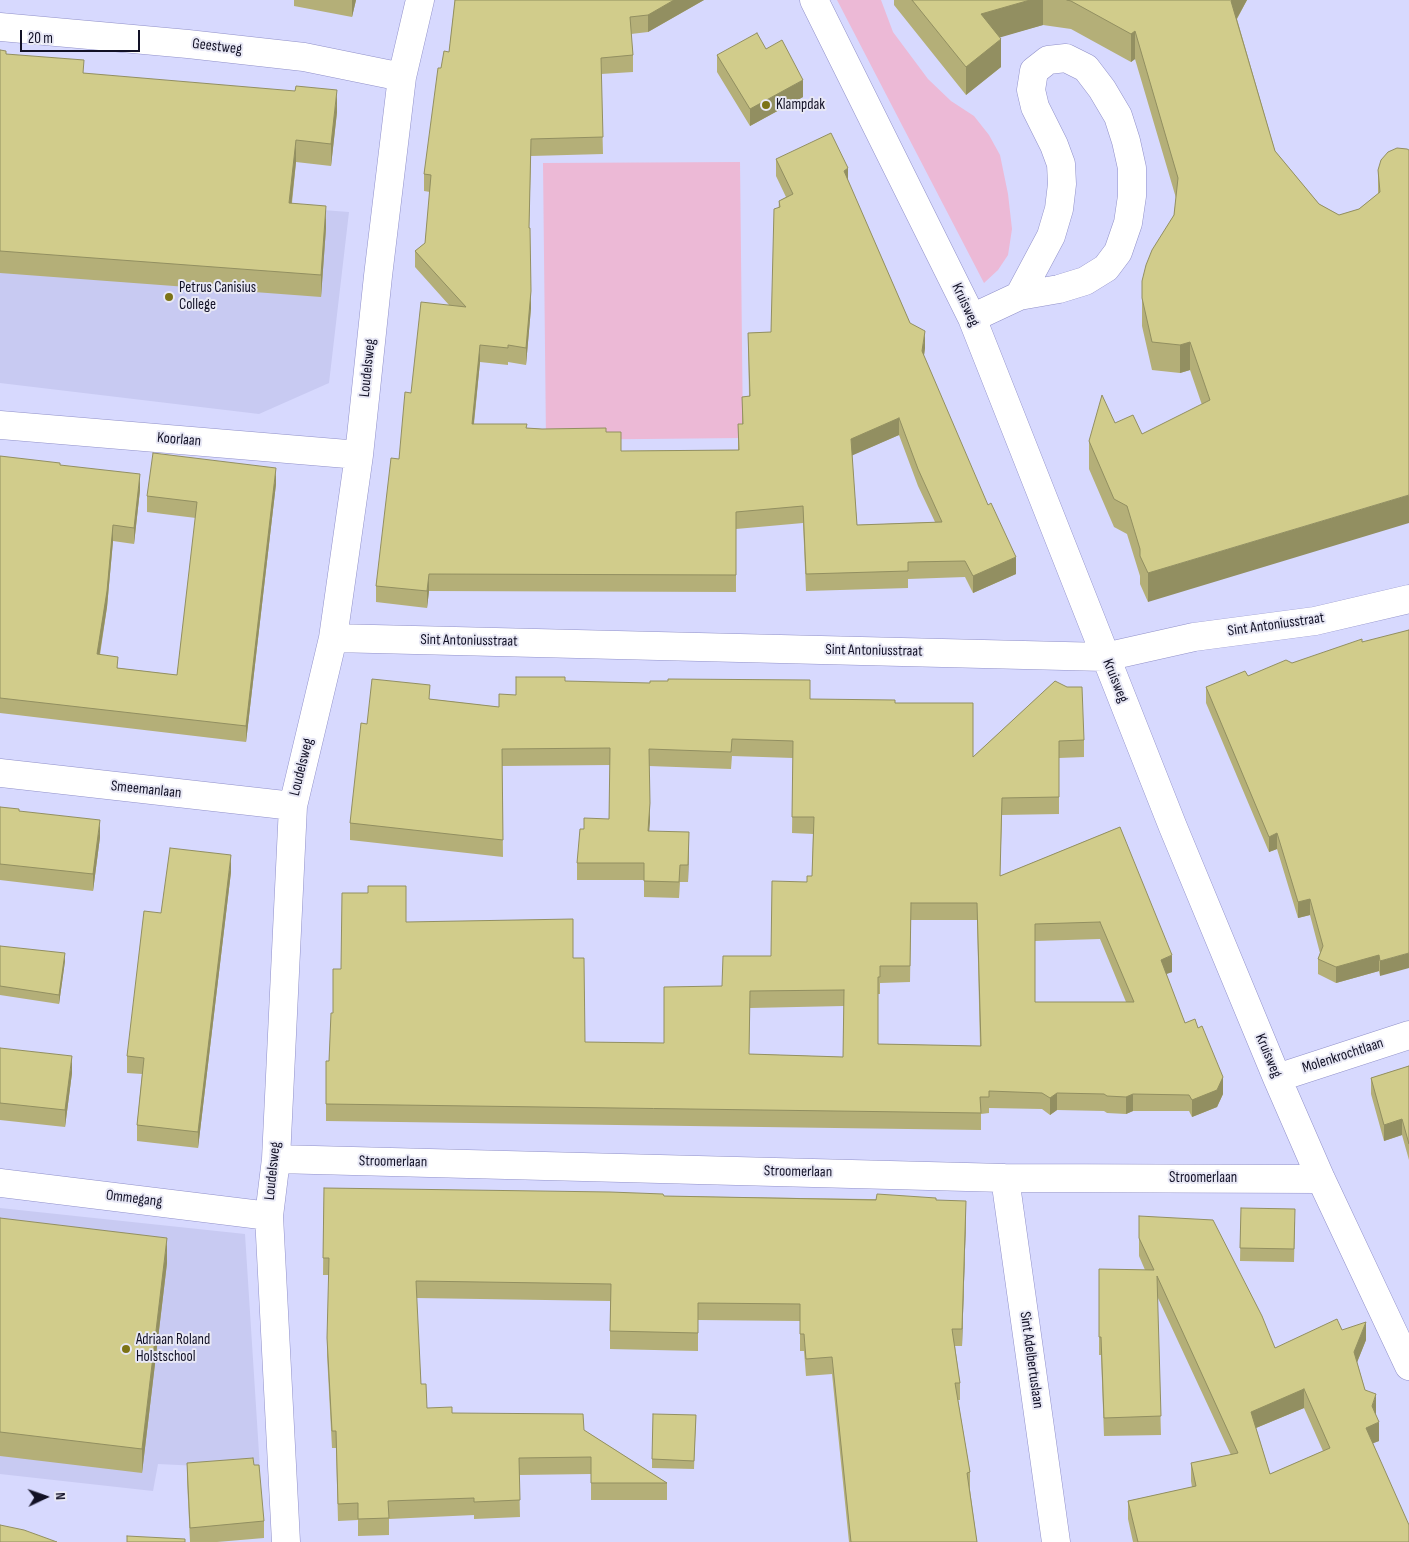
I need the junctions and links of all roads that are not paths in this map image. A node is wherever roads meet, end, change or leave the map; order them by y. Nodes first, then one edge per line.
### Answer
1 (420, 0) edge
2 (814, 0) edge
3 (0, 27) edge
4 (402, 77) junction
5 (1019, 296) junction
6 (972, 318) junction
7 (0, 425) edge
8 (359, 455) junction
9 (1409, 599) edge
10 (334, 638) junction
11 (1105, 657) junction
12 (0, 773) edge
13 (293, 806) junction
14 (1409, 1035) edge
15 (1276, 1078) junction
16 (276, 1159) junction
17 (1005, 1178) junction
18 (1321, 1179) junction
19 (0, 1183) edge
20 (269, 1216) junction
21 (1409, 1366) edge
22 (286, 1542) edge
23 (1056, 1542) edge

1 - 4 street, Loudelsweg
2 - 6 street, Kruisweg
3 - 4 street, Geestweg
4 - 8 street, Loudelsweg
5 - 5 street
5 - 6 street
6 - 11 street, Kruisweg
7 - 8 street, Koorlaan
8 - 10 street, Loudelsweg
9 - 11 street, Sint Antoniusstraat
10 - 11 street, Sint Antoniusstraat
10 - 13 street, Loudelsweg
11 - 15 street, Kruisweg
12 - 13 street, Smeemanlaan
13 - 16 street, Loudelsweg
14 - 15 street, Molenkrochtlaan
15 - 18 street, Kruisweg
16 - 17 street, Stroomerlaan
16 - 20 street, Loudelsweg
17 - 18 street, Stroomerlaan
17 - 23 street, Sint Adelbertuslaan
18 - 21 street, Kruisweg
19 - 20 street, Ommegang
20 - 22 street, Loudelsweg

